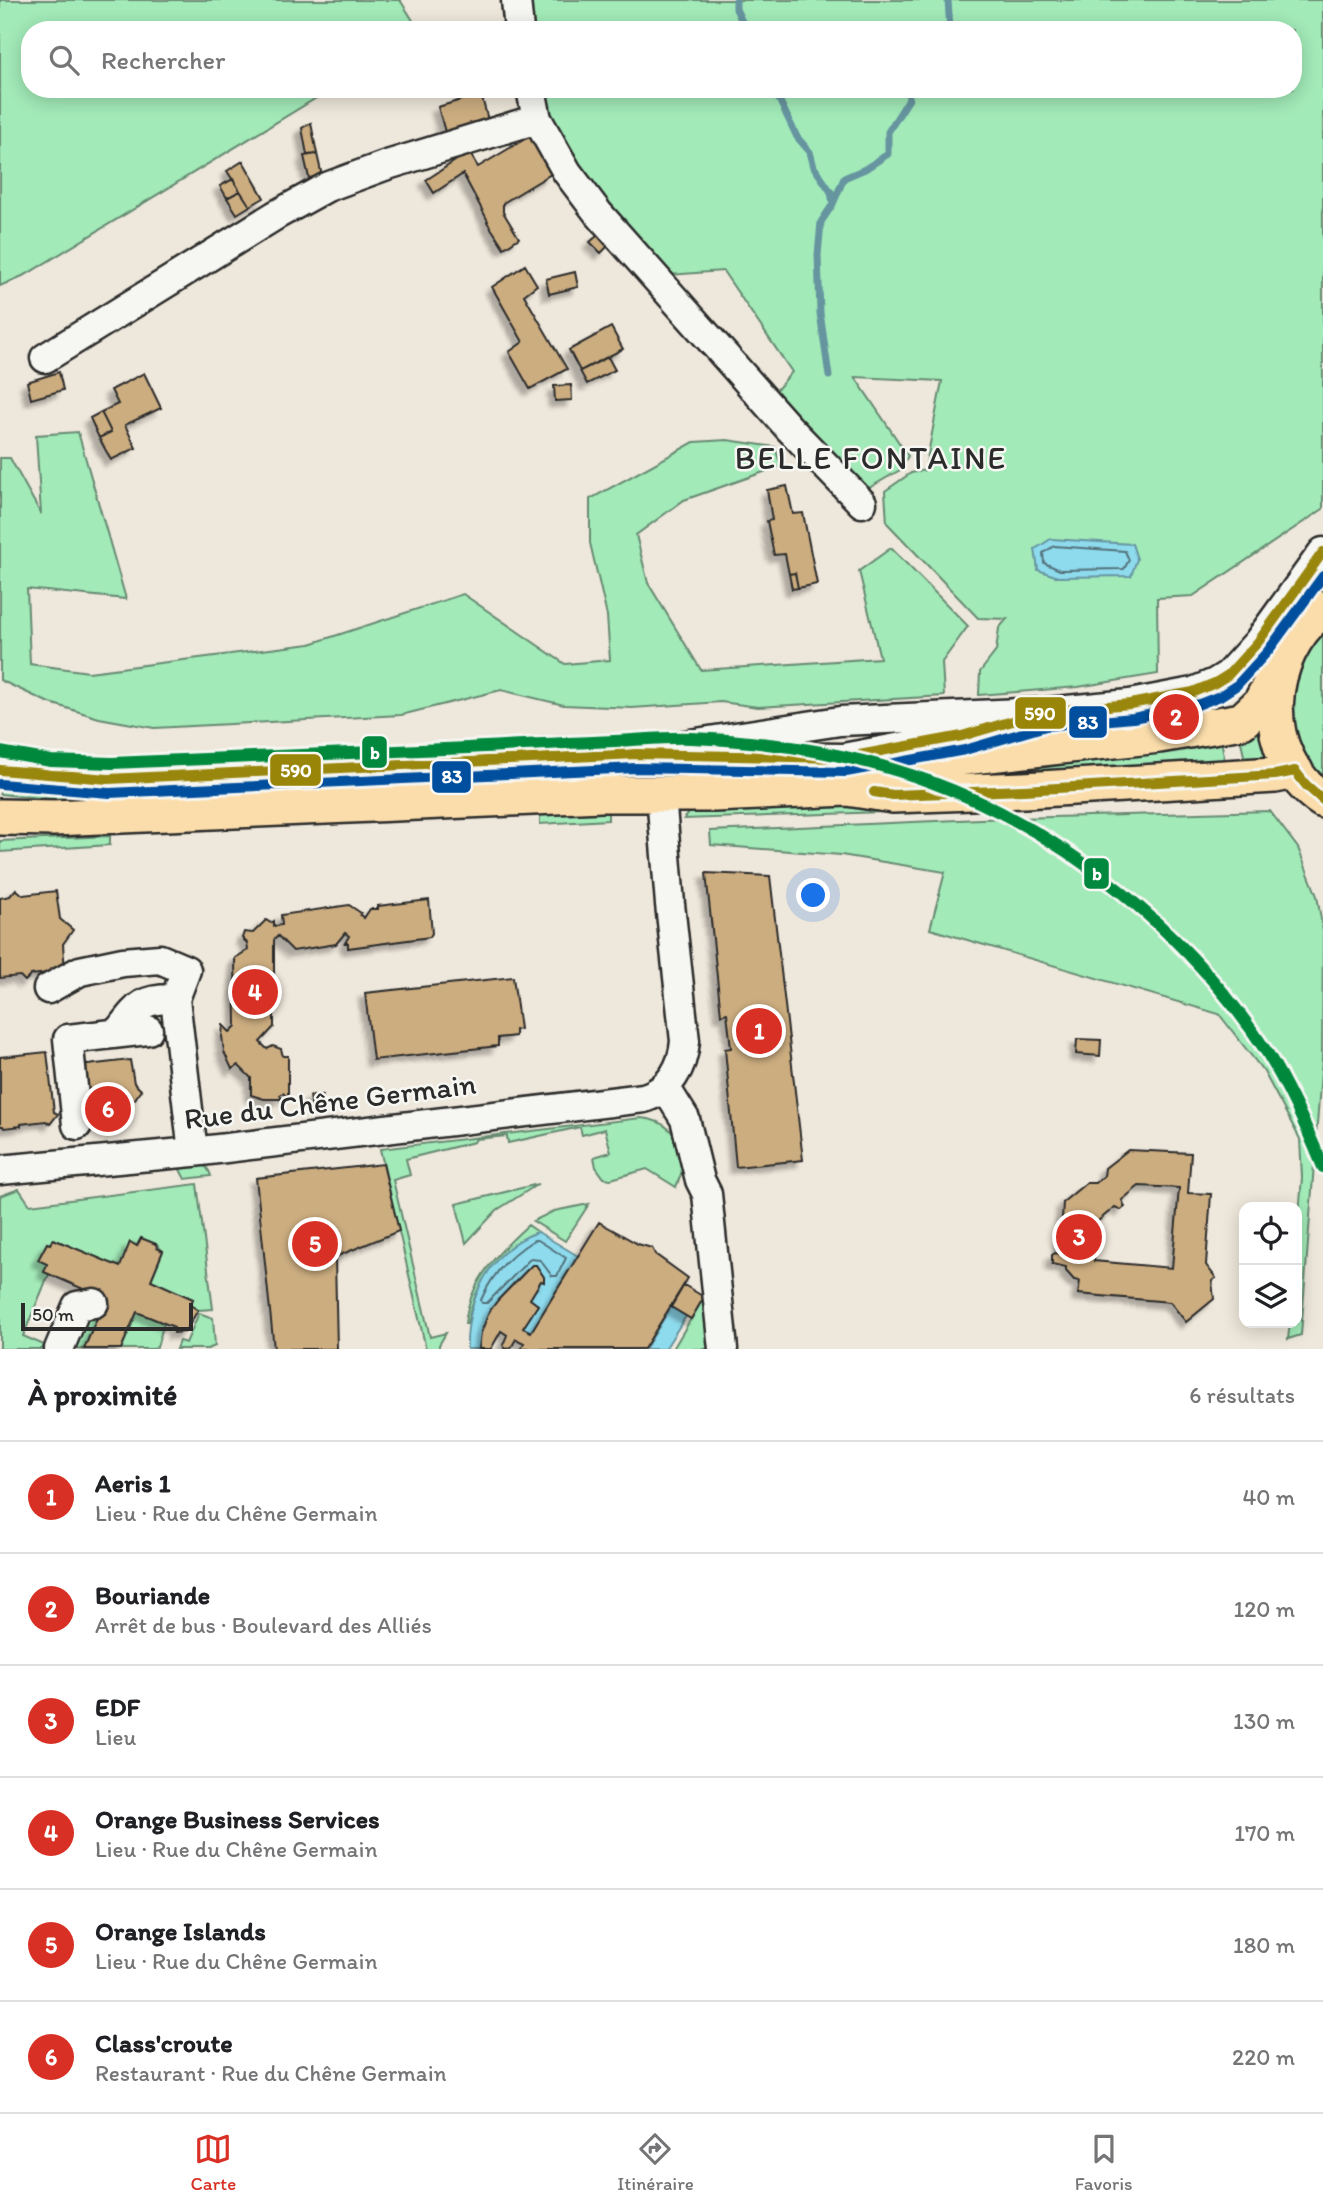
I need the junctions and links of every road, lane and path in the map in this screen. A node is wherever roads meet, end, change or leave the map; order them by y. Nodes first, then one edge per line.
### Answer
1 (516, 0) edge
2 (518, 21) edge
3 (533, 98) edge
4 (537, 118) junction
5 (45, 358) dead end
6 (862, 503) dead end
7 (1323, 552) edge
8 (1298, 626) edge
9 (1043, 712) junction
10 (636, 754) junction
11 (0, 770) edge
12 (1295, 771) junction
13 (847, 789) junction
14 (662, 795) junction
15 (1323, 800) edge
16 (0, 817) edge
17 (48, 989) dead end
18 (174, 999) junction
19 (148, 1030) dead end
20 (117, 1033) junction
21 (665, 1087) junction
22 (77, 1125) dead end
23 (193, 1152) junction
24 (0, 1170) edge
25 (94, 1303) dead end
26 (59, 1349) edge
27 (723, 1349) edge

1 - 2 street
3 - 4 street
4 - 5 street
4 - 6 street
7 - 8 street
8 - 9 street
8 - 12 main road
8 - 13 main road
9 - 10 street
9 - 10 street
10 - 11 street
12 - 13 main road
12 - 15 main road
13 - 14 main road
14 - 16 main road
14 - 21 street
17 - 18 street
18 - 20 street
18 - 23 street
19 - 20 street
20 - 22 street
21 - 23 street, Rue du Chêne Germain
21 - 27 street
23 - 24 street, Rue du Chêne Germain
25 - 26 street

